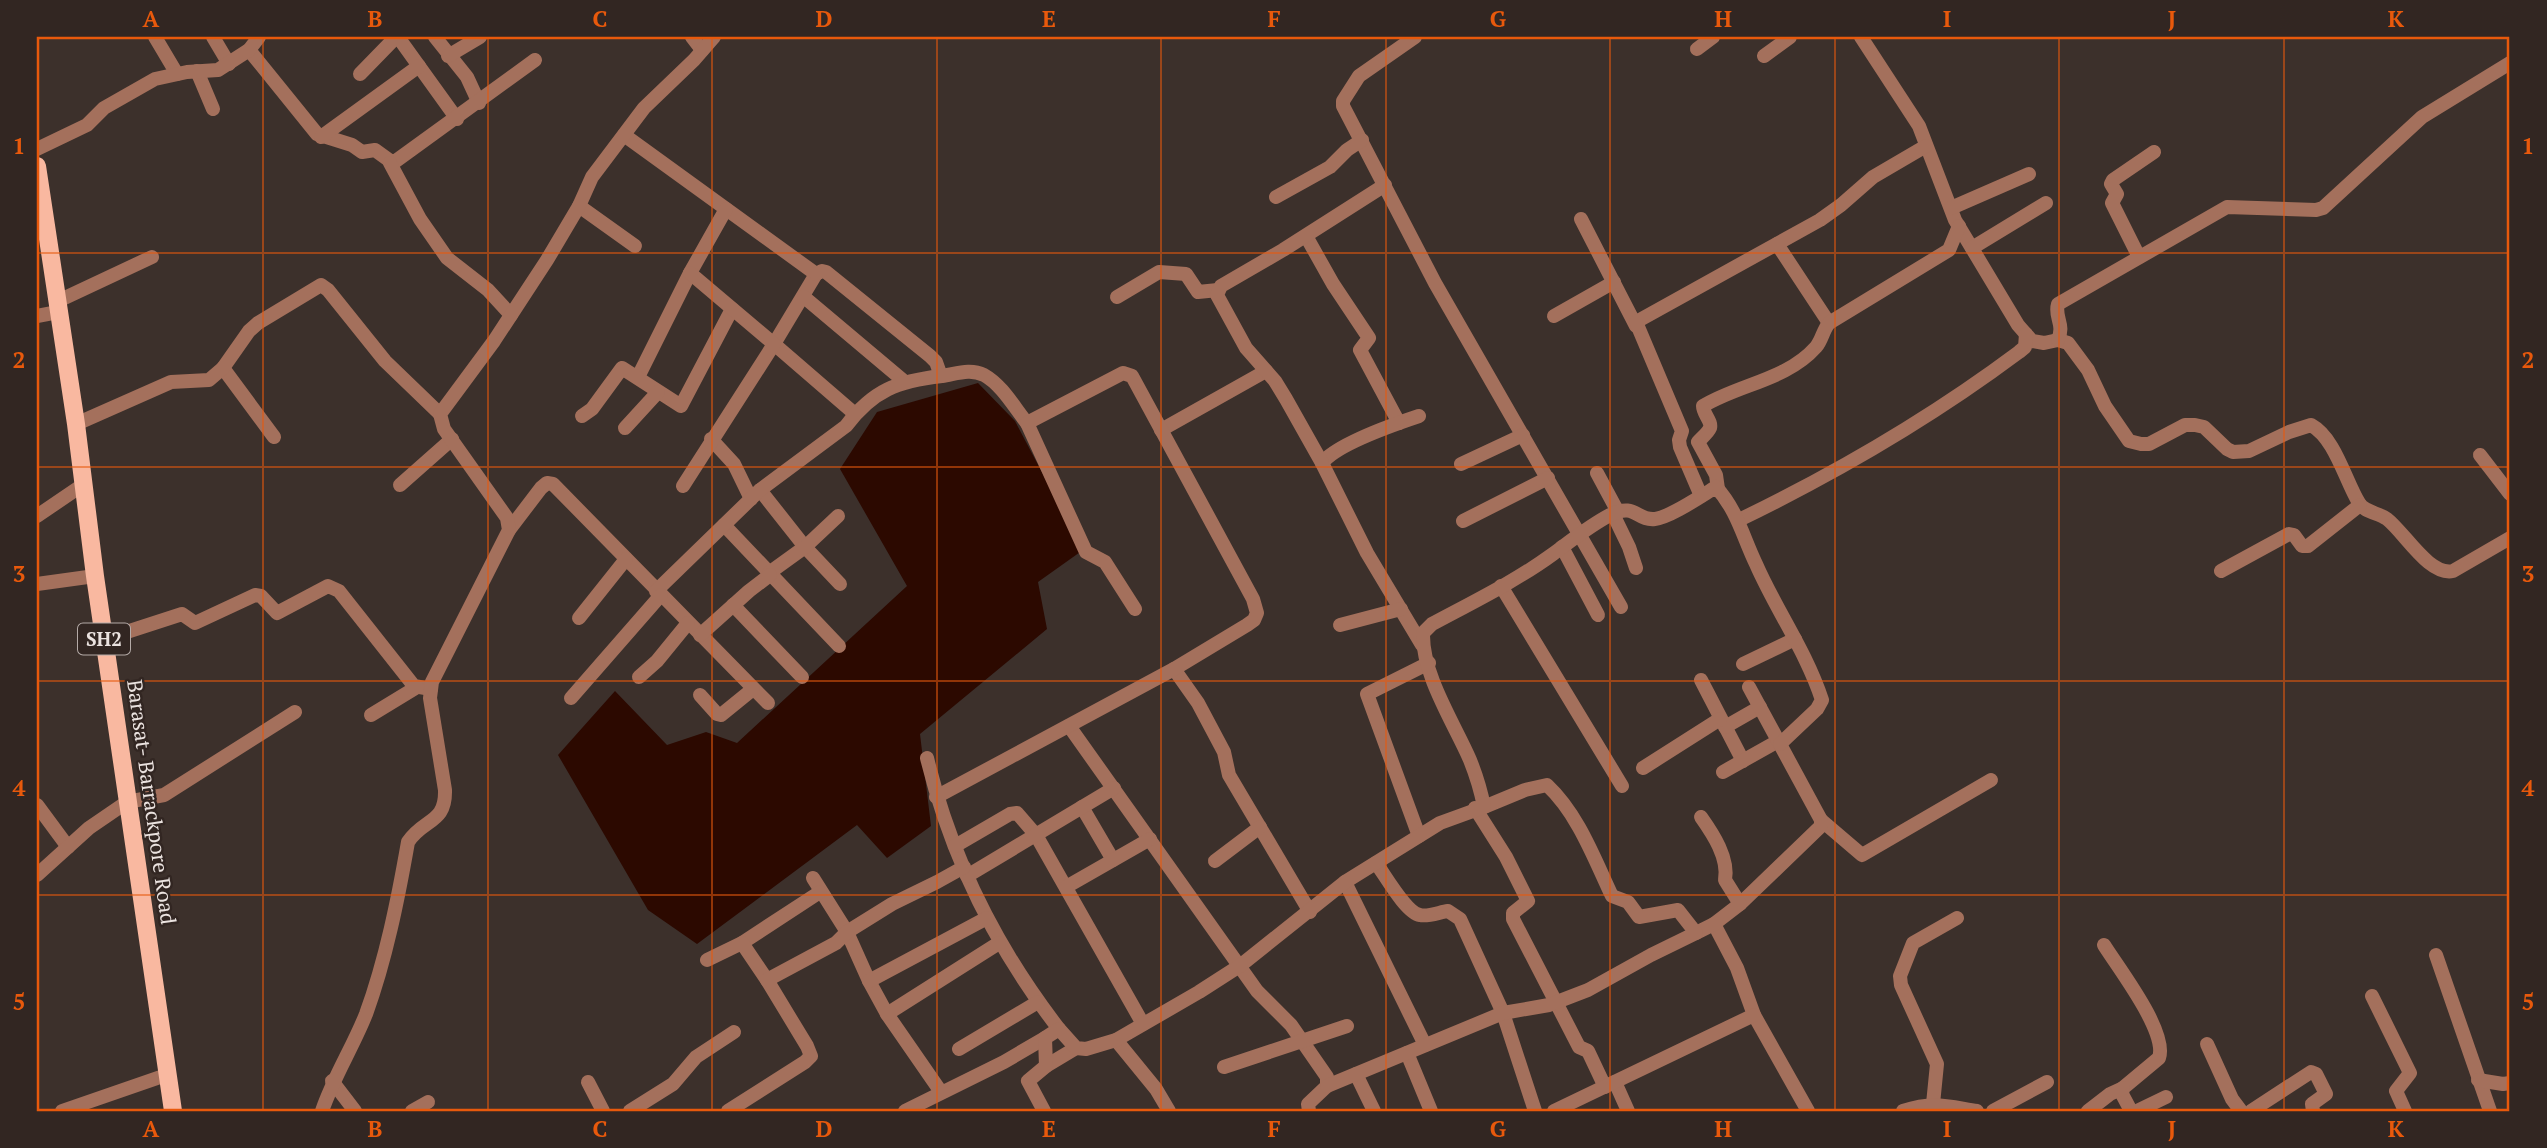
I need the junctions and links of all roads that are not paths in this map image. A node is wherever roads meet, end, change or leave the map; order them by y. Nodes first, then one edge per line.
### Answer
1 (155, 37) edge
2 (213, 37) edge
3 (258, 37) edge
4 (397, 37) edge
5 (435, 37) edge
6 (480, 37) edge
7 (692, 37) edge
8 (714, 37) edge
9 (1415, 37) edge
10 (1713, 37) edge
11 (1790, 37) edge
12 (1861, 37) edge
13 (1697, 49) dead end
14 (249, 50) junction
15 (702, 50) junction
16 (448, 55) junction
17 (1763, 56) dead end
18 (535, 60) dead end
19 (2510, 63) edge
20 (229, 64) junction
21 (419, 65) junction
22 (198, 71) junction
23 (177, 74) junction
24 (360, 74) dead end
25 (479, 103) junction
26 (213, 109) dead end
27 (457, 118) junction
28 (624, 135) junction
29 (321, 137) junction
30 (1362, 140) junction
31 (1926, 146) junction
32 (37, 149) edge
33 (2154, 152) dead end
34 (390, 163) junction
35 (37, 166) edge
36 (2029, 174) dead end
37 (1385, 185) junction
38 (1276, 197) dead end
39 (2046, 203) dead end
40 (579, 206) junction
41 (1951, 208) junction
42 (726, 209) junction
43 (1581, 219) dead end
44 (1959, 226) junction
45 (1306, 236) junction
46 (1777, 244) junction
47 (635, 246) dead end
48 (1972, 248) junction
49 (152, 257) dead end
50 (2138, 257) junction
51 (690, 273) junction
52 (816, 274) junction
53 (1614, 282) junction
54 (1218, 290) junction
55 (1117, 296) dead end
56 (804, 297) junction
57 (57, 307) junction
58 (733, 309) junction
59 (511, 315) junction
60 (37, 316) edge
61 (1554, 316) dead end
62 (1829, 323) junction
63 (1636, 326) junction
64 (2026, 334) junction
65 (2058, 341) junction
66 (774, 344) junction
67 (223, 368) junction
68 (1266, 371) junction
69 (941, 376) junction
70 (638, 377) junction
71 (905, 382) junction
72 (658, 392) junction
73 (440, 414) junction
74 (855, 414) junction
75 (582, 416) dead end
76 (1419, 416) dead end
77 (1027, 423) junction
78 (1399, 423) junction
79 (76, 424) junction
80 (625, 428) dead end
81 (1161, 430) junction
82 (1523, 435) junction
83 (274, 437) dead end
84 (452, 439) junction
85 (711, 439) junction
86 (2480, 455) dead end
87 (1322, 463) junction
88 (1461, 464) dead end
89 (1597, 473) dead end
90 (1548, 478) junction
91 (84, 484) junction
92 (400, 485) dead end
93 (683, 486) dead end
94 (1718, 489) junction
95 (2510, 494) edge
96 (756, 495) junction
97 (1701, 496) junction
98 (2360, 505) junction
99 (1616, 513) junction
100 (37, 516) edge
101 (838, 516) dead end
102 (1739, 520) junction
103 (1463, 521) dead end
104 (724, 525) junction
105 (509, 530) junction
106 (1579, 533) junction
107 (2510, 538) edge
108 (805, 547) junction
109 (1562, 547) junction
110 (626, 559) junction
111 (1636, 568) dead end
112 (2221, 571) dead end
113 (769, 574) junction
114 (95, 576) junction
115 (37, 584) edge
116 (840, 584) dead end
117 (1501, 586) junction
118 (658, 593) junction
119 (733, 606) junction
120 (1621, 607) dead end
121 (1135, 609) dead end
122 (1401, 609) junction
123 (1598, 615) dead end
124 (579, 618) dead end
125 (688, 623) junction
126 (1340, 625) dead end
127 (700, 635) junction
128 (104, 639) junction
129 (1795, 639) junction
130 (839, 646) dead end
131 (1423, 646) junction
132 (1429, 663) junction
133 (1743, 664) dead end
134 (1174, 669) junction
135 (639, 677) dead end
136 (802, 677) dead end
137 (1702, 680) dead end
138 (1749, 687) dead end
139 (424, 688) junction
140 (753, 689) junction
141 (700, 695) dead end
142 (571, 698) dead end
143 (768, 703) dead end
144 (1760, 707) junction
145 (295, 712) dead end
146 (371, 715) dead end
147 (1723, 723) junction
148 (1069, 726) junction
149 (1779, 742) junction
150 (927, 758) dead end
151 (1743, 761) junction
152 (1643, 768) dead end
153 (1723, 772) dead end
154 (1991, 780) dead end
155 (1622, 786) dead end
156 (1114, 788) junction
157 (936, 797) junction
158 (127, 802) junction
159 (37, 804) edge
160 (1082, 807) junction
161 (1480, 808) junction
162 (1701, 817) dead end
163 (1821, 820) junction
164 (1260, 827) junction
165 (1036, 835) junction
166 (1419, 836) junction
167 (1150, 839) junction
168 (955, 846) junction
169 (68, 847) junction
170 (1113, 860) junction
171 (1215, 861) dead end
172 (1376, 863) junction
173 (965, 871) junction
174 (37, 874) edge
175 (813, 878) dead end
176 (1345, 882) junction
177 (1066, 887) junction
178 (820, 892) junction
179 (1740, 904) junction
180 (1310, 912) junction
181 (988, 918) junction
182 (1957, 918) dead end
183 (1714, 924) junction
184 (847, 932) junction
185 (1696, 933) junction
186 (742, 943) junction
187 (999, 943) junction
188 (2104, 945) dead end
189 (2436, 956) dead end
190 (707, 960) dead end
191 (1241, 965) junction
192 (767, 980) junction
193 (869, 981) junction
194 (2372, 996) dead end
195 (1038, 1002) junction
196 (1557, 1002) junction
197 (1503, 1013) junction
198 (887, 1014) junction
199 (1754, 1015) junction
200 (1143, 1024) junction
201 (1347, 1026) dead end
202 (1059, 1029) junction
203 (734, 1032) dead end
204 (1045, 1038) junction
205 (1116, 1040) junction
206 (1300, 1040) junction
207 (2207, 1044) dead end
208 (1425, 1045) junction
209 (1076, 1048) junction
210 (960, 1049) dead end
211 (1407, 1053) junction
212 (1046, 1066) junction
213 (1224, 1067) dead end
214 (169, 1074) junction
215 (1356, 1074) junction
216 (2478, 1080) junction
217 (332, 1081) junction
218 (588, 1082) dead end
219 (2048, 1082) dead end
220 (2510, 1083) edge
221 (1610, 1085) junction
222 (1327, 1086) junction
223 (2123, 1088) junction
224 (941, 1092) junction
225 (2166, 1097) dead end
226 (428, 1102) dead end
227 (1941, 1107) edge
228 (1998, 1110) edge
229 (62, 1111) edge
230 (173, 1111) edge
231 (322, 1111) edge
232 (355, 1111) edge
233 (412, 1111) edge
234 (603, 1111) edge
235 (630, 1111) edge
236 (728, 1111) edge
237 (905, 1111) edge
238 (1044, 1111) edge
239 (1169, 1111) edge
240 (1309, 1111) edge
241 (1374, 1111) edge
242 (1430, 1111) edge
243 (1535, 1111) edge
244 (1554, 1111) edge
245 (1628, 1111) edge
246 (1808, 1111) edge
247 (1903, 1111) edge
248 (1977, 1111) edge
249 (2088, 1111) edge
250 (2131, 1111) edge
251 (2137, 1111) edge
252 (2241, 1111) edge
253 (2250, 1111) edge
254 (2313, 1111) edge
255 (2405, 1111) edge
256 (2490, 1111) edge

1 - 23 street
2 - 20 street
3 - 14 street
4 - 21 street
4 - 24 street
5 - 16 street
6 - 16 street
7 - 15 street
8 - 15 street
9 - 30 street
10 - 13 street
11 - 17 street
12 - 31 street
14 - 20 street
14 - 29 street
15 - 28 street
16 - 25 street
18 - 25 street
19 - 50 street
20 - 22 street
21 - 27 street
21 - 29 street
22 - 23 street
22 - 26 street
23 - 32 street
25 - 27 street
27 - 34 street
28 - 40 street
28 - 42 street
29 - 34 street
30 - 37 street
30 - 38 street
31 - 41 street
31 - 46 street
33 - 50 street
34 - 59 street
35 - 57 main road, Barasat- Barrackpore Road / SH2
36 - 41 street
37 - 45 street
37 - 82 street
39 - 48 street
40 - 47 street
40 - 59 street
41 - 44 street
42 - 51 street
42 - 52 street
43 - 53 street
44 - 48 street
44 - 62 street
45 - 54 street
45 - 78 street
46 - 62 street
46 - 63 street
48 - 64 street
49 - 57 street
50 - 65 street
51 - 58 street
51 - 70 street
52 - 56 street
52 - 69 street
53 - 61 street
53 - 63 street
54 - 55 street
54 - 68 street
56 - 66 street
56 - 71 street
57 - 60 street
57 - 79 main road, Barasat- Barrackpore Road / SH2
58 - 66 street
58 - 72 street
59 - 73 street
62 - 94 street
63 - 97 street
64 - 65 street
64 - 102 street
65 - 98 street
66 - 74 street
66 - 85 street
67 - 73 street
67 - 79 street
67 - 83 street
68 - 81 street
68 - 87 street
69 - 71 street
69 - 77 street
70 - 72 street
70 - 75 street
71 - 74 street
72 - 80 street
73 - 84 street
74 - 96 street
76 - 78 street
77 - 81 street
77 - 121 street
78 - 87 street
79 - 91 main road, Barasat- Barrackpore Road / SH2
81 - 134 street
82 - 88 street
82 - 90 street
84 - 92 street
84 - 105 street
85 - 93 street
85 - 96 street
86 - 95 street
87 - 122 street
89 - 99 street
90 - 103 street
90 - 106 street
91 - 100 street
91 - 114 main road, Barasat- Barrackpore Road / SH2
94 - 97 street
94 - 102 street
96 - 104 street
96 - 108 street
97 - 99 street
98 - 107 street
98 - 112 street
99 - 106 street
99 - 111 street
101 - 108 street
102 - 129 street
104 - 113 street
104 - 118 street
105 - 110 street
105 - 139 street
106 - 109 street
106 - 120 street
108 - 113 street
108 - 116 street
109 - 117 street
109 - 123 street
110 - 118 street
110 - 124 street
113 - 119 street
113 - 130 street
114 - 115 street
114 - 128 main road, Barasat- Barrackpore Road / SH2
117 - 131 street
117 - 155 street
118 - 125 street
118 - 142 street
119 - 127 street
119 - 136 street
122 - 126 street
122 - 131 street
125 - 127 street
125 - 135 street
127 - 140 street
128 - 139 street
128 - 158 main road, Barasat- Barrackpore Road / SH2
129 - 133 street
129 - 149 street
131 - 132 street
132 - 161 street
132 - 166 street
134 - 148 street
134 - 164 street
137 - 147 street
138 - 144 street
139 - 146 street
139 - 217 street
140 - 141 street
140 - 143 street
144 - 147 street
144 - 149 street
145 - 158 street
147 - 151 street
147 - 152 street
148 - 156 street
148 - 157 street
149 - 151 street
149 - 163 street
150 - 157 street
151 - 153 street
154 - 163 street
156 - 160 street
156 - 167 street
157 - 168 street
158 - 169 street
158 - 214 main road, Barasat- Barrackpore Road / SH2
159 - 169 street
160 - 165 street
160 - 170 street
161 - 166 street
161 - 185 street
161 - 196 street
162 - 179 street
163 - 179 street
164 - 171 street
164 - 180 street
165 - 168 street
165 - 173 street
165 - 177 street
166 - 172 street
167 - 170 street
167 - 191 street
168 - 173 street
169 - 174 street
170 - 177 street
172 - 176 street
172 - 197 street
173 - 181 street
173 - 184 street
175 - 178 street
176 - 180 street
176 - 208 street
177 - 200 street
178 - 184 street
178 - 186 street
179 - 183 street
180 - 191 street
181 - 187 street
181 - 193 street
182 - 227 street
183 - 185 street
183 - 199 street
184 - 192 street
184 - 193 street
185 - 196 street
186 - 190 street
186 - 192 street
187 - 195 street
187 - 198 street
188 - 223 street
189 - 216 street
191 - 200 street
191 - 206 street
192 - 236 street
193 - 198 street
194 - 255 street
195 - 202 street
195 - 210 street
196 - 197 street
196 - 221 street
197 - 208 street
197 - 243 street
198 - 224 street
199 - 221 street
199 - 246 street
200 - 205 street
201 - 206 street
202 - 204 street
202 - 209 street
203 - 235 street
204 - 212 street
204 - 224 street
205 - 209 street
205 - 239 street
206 - 213 street
206 - 222 street
207 - 252 street
208 - 211 street
209 - 212 street
211 - 215 street
211 - 242 street
212 - 238 street
214 - 229 street
214 - 230 main road, Barasat- Barrackpore Road / SH2
215 - 222 street
215 - 241 street
216 - 220 street
216 - 256 street
217 - 231 street
217 - 232 street
218 - 234 street
219 - 228 street
221 - 244 street
221 - 245 street
222 - 240 street
223 - 249 street
223 - 250 street
224 - 237 street
225 - 251 street
226 - 233 street
227 - 247 street
227 - 248 street
253 - 254 street

